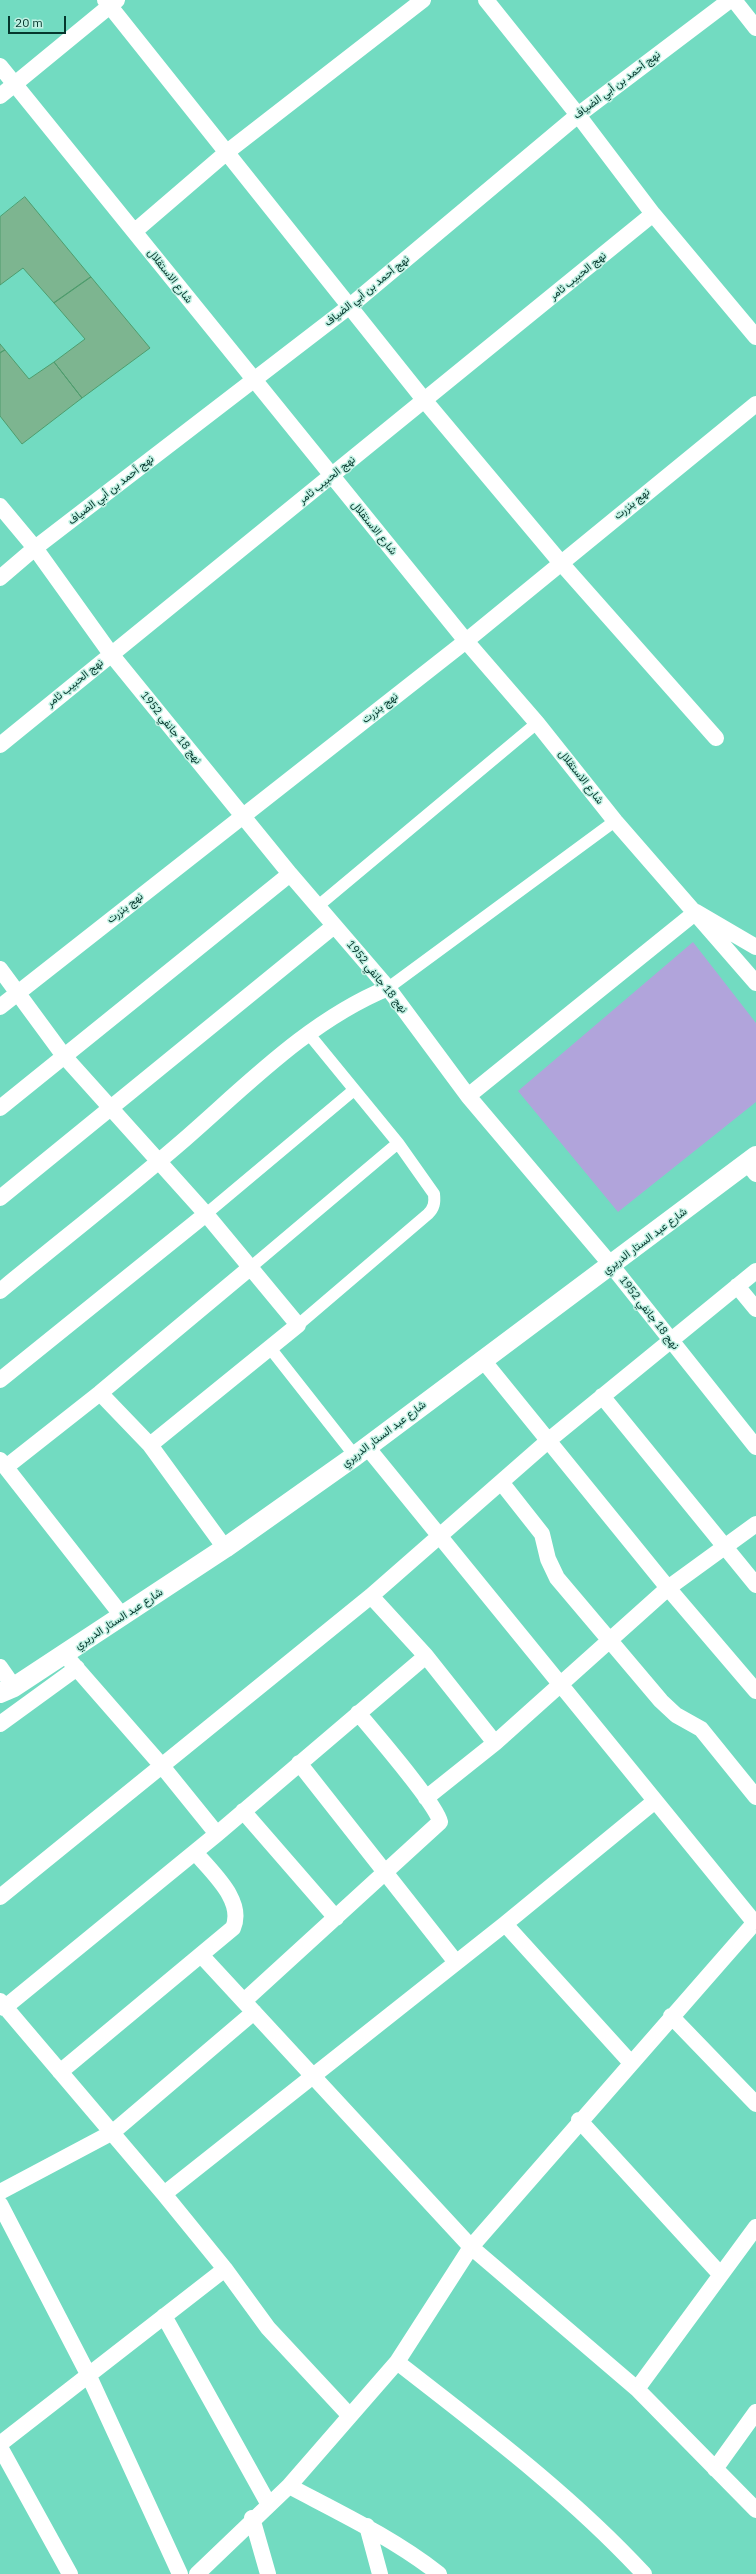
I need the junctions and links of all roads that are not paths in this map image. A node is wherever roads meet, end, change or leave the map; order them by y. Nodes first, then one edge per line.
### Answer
1 (423, 0) edge
2 (486, 0) edge
3 (730, 0) edge
4 (734, 0) edge
5 (111, 2) edge
6 (756, 28) edge
7 (0, 66) edge
8 (14, 84) junction
9 (0, 96) edge
10 (578, 114) junction
11 (227, 152) junction
12 (653, 214) junction
13 (135, 231) junction
14 (350, 306) junction
15 (756, 337) edge
16 (253, 380) junction
17 (425, 401) junction
18 (756, 404) edge
19 (332, 476) junction
20 (0, 506) edge
21 (35, 548) junction
22 (560, 563) junction
23 (0, 578) edge
24 (466, 641) junction
25 (111, 654) junction
26 (537, 723) junction
27 (716, 738) dead end
28 (0, 745) edge
29 (243, 816) junction
30 (615, 821) junction
31 (290, 874) junction
32 (318, 906) junction
33 (696, 912) junction
34 (334, 926) junction
35 (756, 947) edge
36 (0, 969) edge
37 (756, 983) edge
38 (388, 988) junction
39 (18, 992) junction
40 (0, 1007) edge
41 (308, 1033) junction
42 (64, 1056) junction
43 (354, 1090) junction
44 (468, 1096) junction
45 (112, 1107) junction
46 (0, 1108) edge
47 (398, 1143) junction
48 (159, 1161) junction
49 (753, 1165) edge
50 (0, 1198) edge
51 (206, 1214) junction
52 (612, 1266) junction
53 (251, 1267) junction
54 (756, 1271) edge
55 (737, 1286) junction
56 (0, 1291) edge
57 (756, 1309) edge
58 (298, 1324) junction
59 (671, 1342) junction
60 (270, 1348) junction
61 (482, 1359) junction
62 (0, 1380) edge
63 (100, 1393) junction
64 (602, 1396) junction
65 (549, 1440) junction
66 (150, 1445) junction
67 (756, 1447) edge
68 (361, 1452) junction
69 (3, 1464) edge
70 (502, 1482) junction
71 (756, 1524) edge
72 (439, 1536) junction
73 (725, 1546) junction
74 (225, 1548) junction
75 (756, 1585) edge
76 (668, 1588) junction
77 (371, 1596) junction
78 (123, 1617) junction
79 (610, 1642) junction
80 (426, 1656) junction
81 (71, 1661) junction
82 (0, 1667) edge
83 (560, 1685) junction
84 (7, 1690) edge
85 (756, 1691) edge
86 (358, 1713) junction
87 (0, 1724) edge
88 (495, 1743) junction
89 (299, 1763) junction
90 (162, 1766) junction
91 (756, 1797) edge
92 (426, 1798) junction
93 (655, 1801) junction
94 (243, 1812) junction
95 (217, 1834) junction
96 (195, 1852) junction
97 (386, 1873) junction
98 (0, 1897) edge
99 (336, 1918) junction
100 (755, 1921) edge
101 (505, 1924) junction
102 (201, 1955) junction
103 (455, 1961) junction
104 (2, 2005) edge
105 (249, 2007) junction
106 (671, 2016) junction
107 (631, 2063) junction
108 (60, 2072) junction
109 (312, 2076) junction
110 (756, 2104) edge
111 (579, 2120) junction
112 (113, 2132) junction
113 (0, 2192) edge
114 (164, 2194) junction
115 (0, 2204) edge
116 (756, 2227) edge
117 (470, 2247) junction
118 (225, 2269) junction
119 (720, 2274) junction
120 (164, 2316) junction
121 (397, 2362) junction
122 (88, 2374) junction
123 (637, 2390) junction
124 (756, 2412) edge
125 (350, 2416) junction
126 (0, 2444) edge
127 (0, 2447) edge
128 (715, 2469) junction
129 (289, 2486) junction
130 (268, 2503) junction
131 (756, 2510) edge
132 (252, 2518) junction
133 (367, 2526) junction
134 (70, 2574) edge
135 (180, 2574) edge
136 (197, 2574) edge
137 (268, 2574) edge
138 (380, 2574) edge
139 (439, 2574) edge
140 (644, 2574) edge

1 - 11 street
2 - 10 street
3 - 10 street, نهج أحمد بن أبي الضياف
4 - 6 street
5 - 8 street
5 - 11 street
7 - 8 street, شارع الاستقلال
8 - 9 street
8 - 13 street, شارع الاستقلال
10 - 12 street
10 - 14 street, نهج أحمد بن أبي الضياف
11 - 13 street
11 - 14 street
12 - 15 street
12 - 17 street, نهج الحبيب ثامر
13 - 16 street, شارع الاستقلال
14 - 16 street, نهج أحمد بن أبي الضياف
14 - 17 street
16 - 19 street, شارع الاستقلال
16 - 21 street, نهج أحمد بن أبي الضياف
17 - 19 street, نهج الحبيب ثامر
17 - 22 street
18 - 22 street, نهج بنزرت
19 - 24 street, شارع الاستقلال
19 - 25 street, نهج الحبيب ثامر
20 - 21 street, نهج 18 جانفي 1952
21 - 23 street, نهج أحمد بن أبي الضياف
21 - 25 street, نهج 18 جانفي 1952
22 - 24 street, نهج بنزرت
22 - 27 street
24 - 26 street, شارع الاستقلال
24 - 29 street, نهج بنزرت
25 - 28 street, نهج الحبيب ثامر
25 - 29 street, نهج 18 جانفي 1952
26 - 30 street, شارع الاستقلال
26 - 32 street
29 - 31 street, نهج 18 جانفي 1952
29 - 39 street, نهج بنزرت
30 - 33 street, شارع الاستقلال
30 - 38 street
31 - 32 street, نهج 18 جانفي 1952
31 - 42 street
32 - 34 street, نهج 18 جانفي 1952
33 - 35 street
33 - 37 street, شارع الاستقلال
33 - 44 street
34 - 38 street, نهج 18 جانفي 1952
34 - 45 street
36 - 39 street
38 - 41 street
38 - 44 street, نهج 18 جانفي 1952
39 - 40 street, نهج بنزرت
39 - 42 street
41 - 43 street
41 - 48 street
42 - 45 street
42 - 46 street
43 - 47 street
43 - 51 street
44 - 52 street, نهج 18 جانفي 1952
45 - 48 street
45 - 50 street
47 - 53 street
47 - 58 street
48 - 51 street
48 - 56 street
49 - 52 street, شارع عبد الستار الدريري
51 - 53 street
51 - 62 street
52 - 59 street, نهج 18 جانفي 1952
52 - 61 street, شارع عبد الستار الدريري
53 - 58 street
53 - 63 street
54 - 55 street
55 - 57 street
55 - 59 street
58 - 60 street
59 - 64 street
59 - 67 street, نهج 18 جانفي 1952
60 - 66 street
60 - 68 street
61 - 65 street
61 - 68 street, شارع عبد الستار الدريري
63 - 66 street
63 - 69 street
64 - 65 street
64 - 73 street
65 - 70 street
65 - 76 street
66 - 74 street
68 - 72 street
68 - 74 street, شارع عبد الستار الدريري
69 - 78 street
70 - 72 street
70 - 79 street
71 - 73 street
72 - 77 street
72 - 83 street
73 - 75 street
73 - 76 street
74 - 78 street, شارع عبد الستار الدريري
76 - 79 street
76 - 85 street
77 - 80 street
77 - 90 street
78 - 81 street, شارع عبد الستار الدريري
79 - 83 street
79 - 91 street
80 - 86 street
80 - 88 street
81 - 84 street, شارع عبد الستار الدريري
81 - 87 street
81 - 90 street
82 - 84 street
83 - 88 street
83 - 93 street
86 - 89 street
86 - 92 street
88 - 92 street
89 - 94 street
89 - 97 street
90 - 95 street
90 - 98 street
92 - 97 street
93 - 100 street
93 - 101 street
94 - 95 street
94 - 99 street
95 - 96 street
96 - 102 street
96 - 104 street
97 - 99 street
97 - 103 street
99 - 105 street
100 - 106 street
101 - 103 street
101 - 107 street
102 - 105 street
102 - 108 street
103 - 109 street
104 - 108 street
105 - 109 street
105 - 112 street
106 - 107 street
106 - 110 street
107 - 111 street
108 - 112 street
109 - 114 street
109 - 117 street
111 - 117 street
111 - 119 street
112 - 113 street
112 - 114 street
114 - 118 street
115 - 122 street
116 - 119 street
117 - 121 street
117 - 123 street
118 - 120 street
118 - 125 street
119 - 123 street
120 - 122 street
120 - 130 street
121 - 125 street
121 - 140 street
122 - 126 street
122 - 135 street
123 - 128 street
124 - 128 street
125 - 129 street
127 - 134 street
128 - 131 street
129 - 130 street
129 - 133 street
130 - 132 street
132 - 136 street
132 - 137 street
133 - 138 street
133 - 139 street

